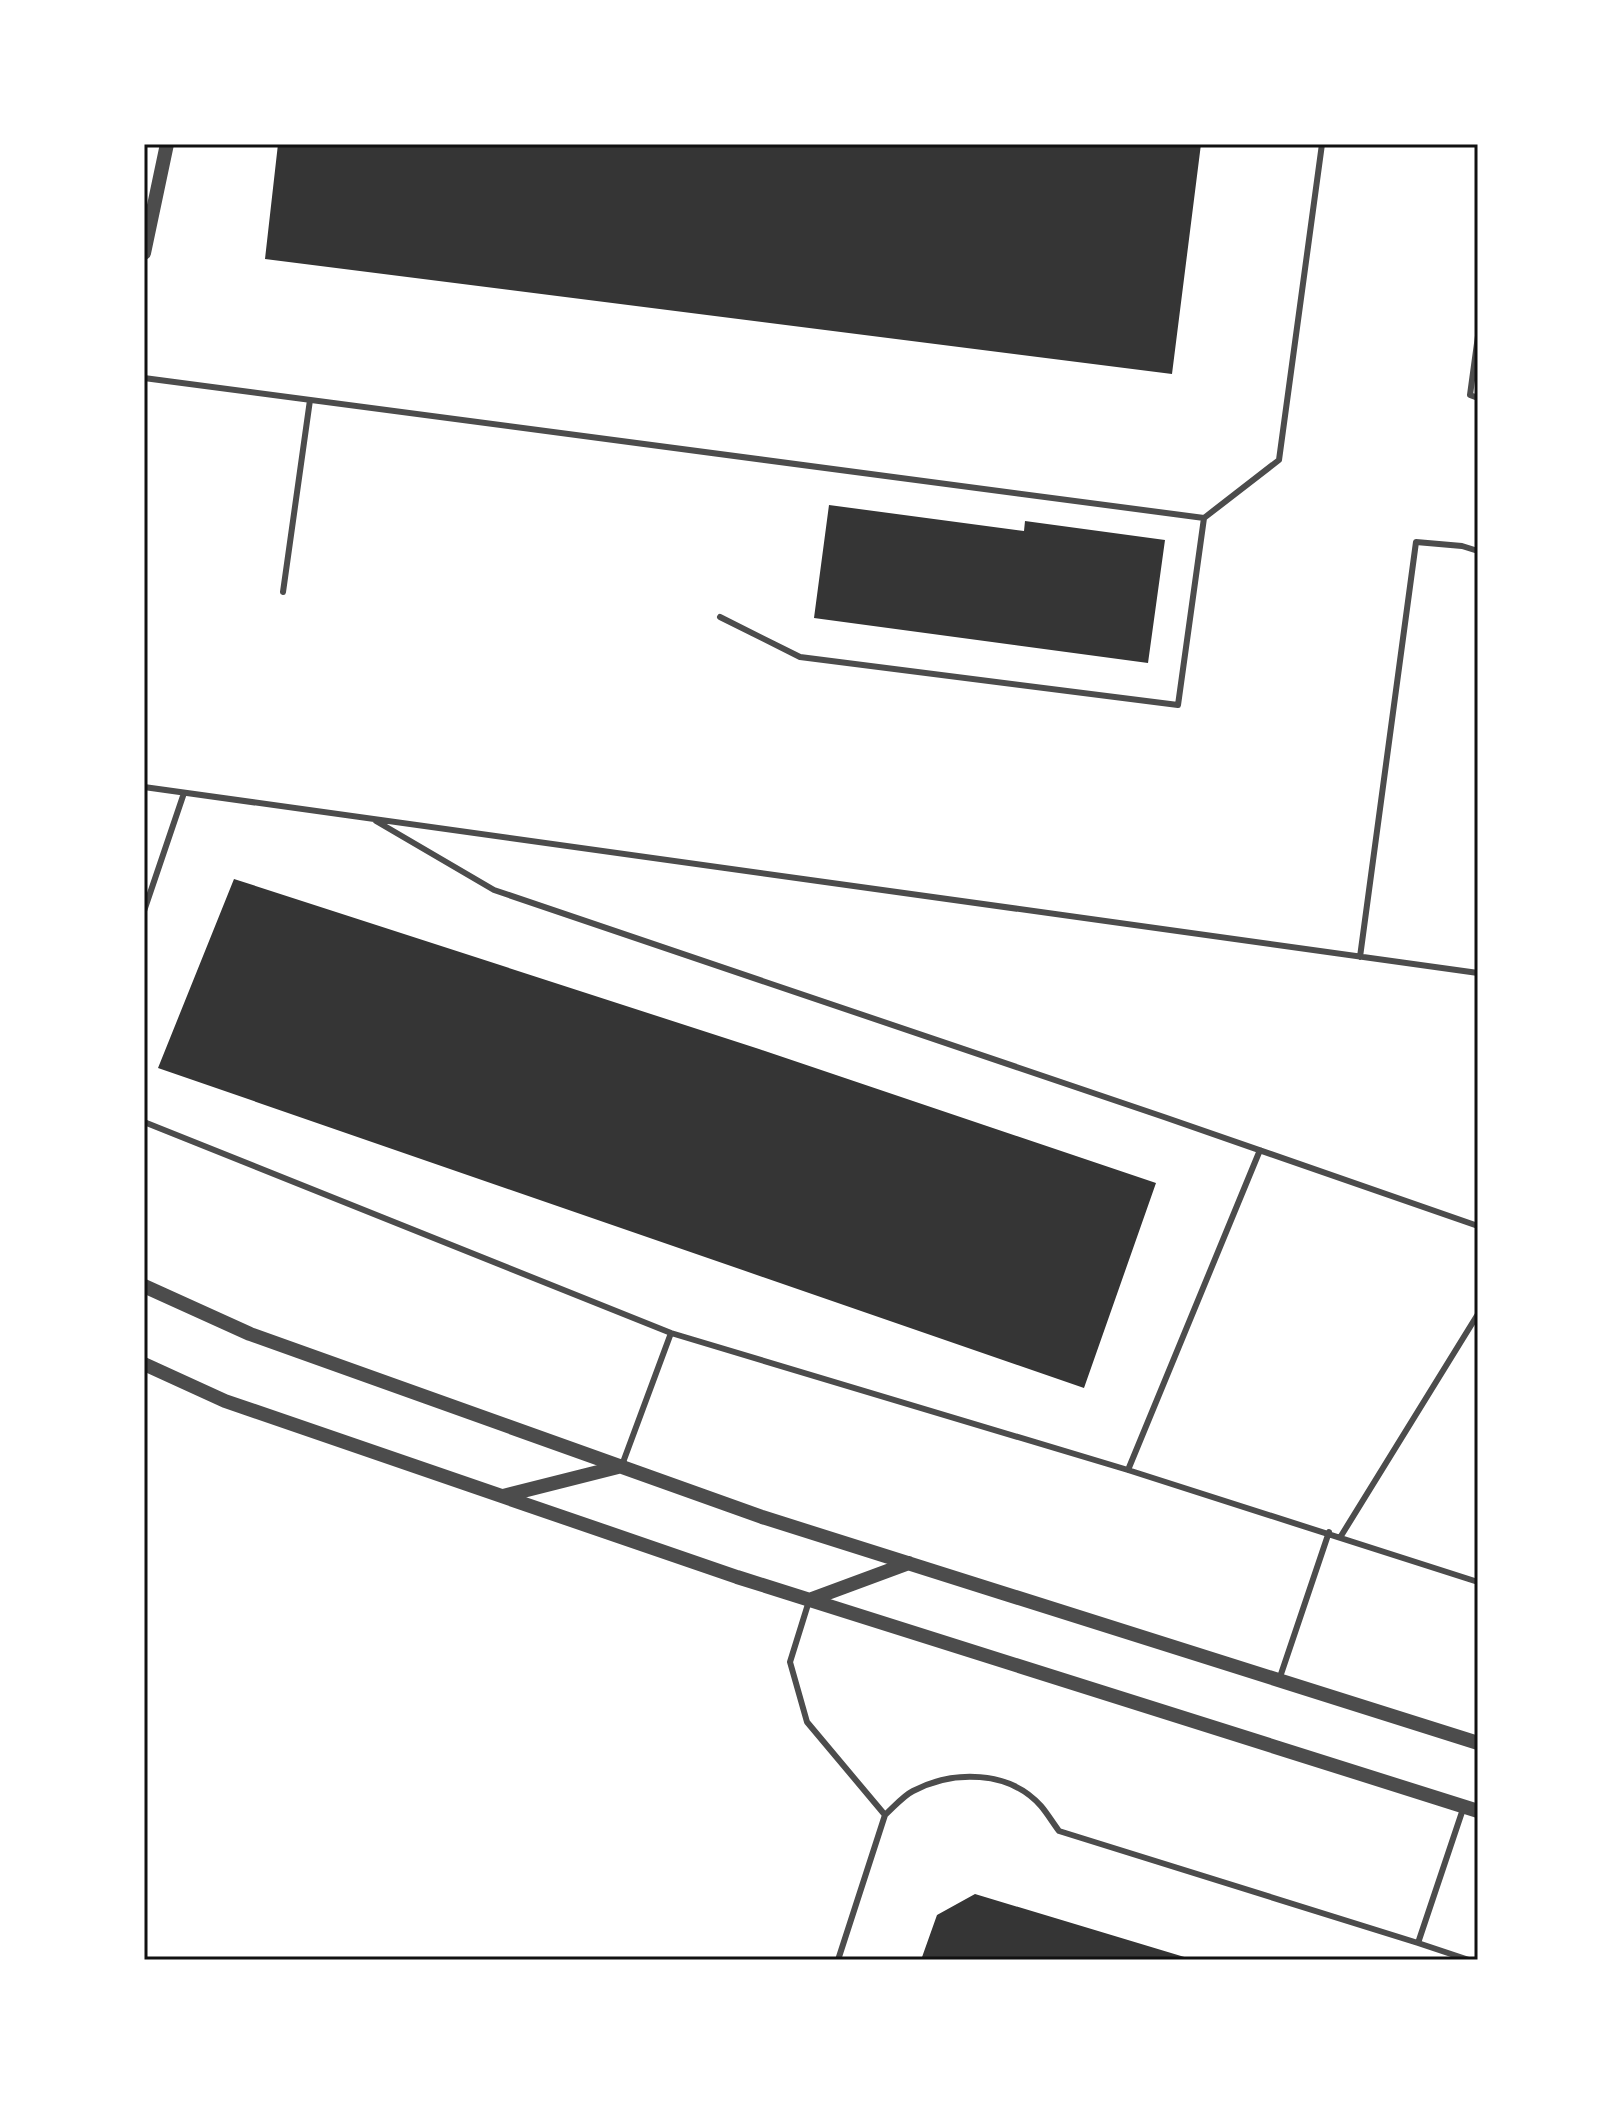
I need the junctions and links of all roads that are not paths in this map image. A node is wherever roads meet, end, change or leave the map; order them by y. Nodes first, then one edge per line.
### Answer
1 (167, 144) edge
2 (1322, 144) edge
3 (144, 253) edge
4 (1478, 336) edge
5 (144, 378) edge
6 (1478, 398) edge
7 (310, 400) junction
8 (1204, 518) junction
9 (1478, 551) edge
10 (283, 592) dead end
11 (720, 617) dead end
12 (144, 787) edge
13 (184, 793) junction
14 (372, 819) junction
15 (144, 911) edge
16 (1360, 957) junction
17 (1478, 973) edge
18 (144, 1122) edge
19 (1260, 1150) junction
20 (1478, 1226) edge
21 (144, 1286) edge
22 (1478, 1314) edge
23 (671, 1333) junction
24 (144, 1364) edge
25 (622, 1466) junction
26 (1128, 1470) junction
27 (502, 1496) junction
28 (1329, 1532) junction
29 (1341, 1536) junction
30 (910, 1563) junction
31 (1478, 1582) edge
32 (809, 1600) junction
33 (1279, 1680) junction
34 (1478, 1743) edge
35 (1471, 1809) edge
36 (885, 1815) junction
37 (1418, 1943) junction
38 (838, 1960) edge
39 (1469, 1960) edge

1 - 3 street
2 - 8 lane
4 - 6 lane
5 - 7 lane
7 - 8 lane
7 - 10 lane
8 - 11 lane
9 - 16 lane
12 - 13 lane
13 - 14 lane
13 - 15 lane
14 - 16 lane
14 - 19 lane
16 - 17 lane
18 - 23 lane
19 - 20 lane
19 - 26 lane
21 - 25 street
22 - 29 lane
23 - 25 lane
23 - 26 lane
24 - 27 street
25 - 27 street
25 - 30 street
26 - 28 lane
27 - 32 street
28 - 29 lane
28 - 33 lane
29 - 31 lane
30 - 32 street
30 - 33 street
32 - 35 street
32 - 36 lane
33 - 34 street
35 - 37 lane
36 - 37 lane
36 - 38 lane
37 - 39 lane

